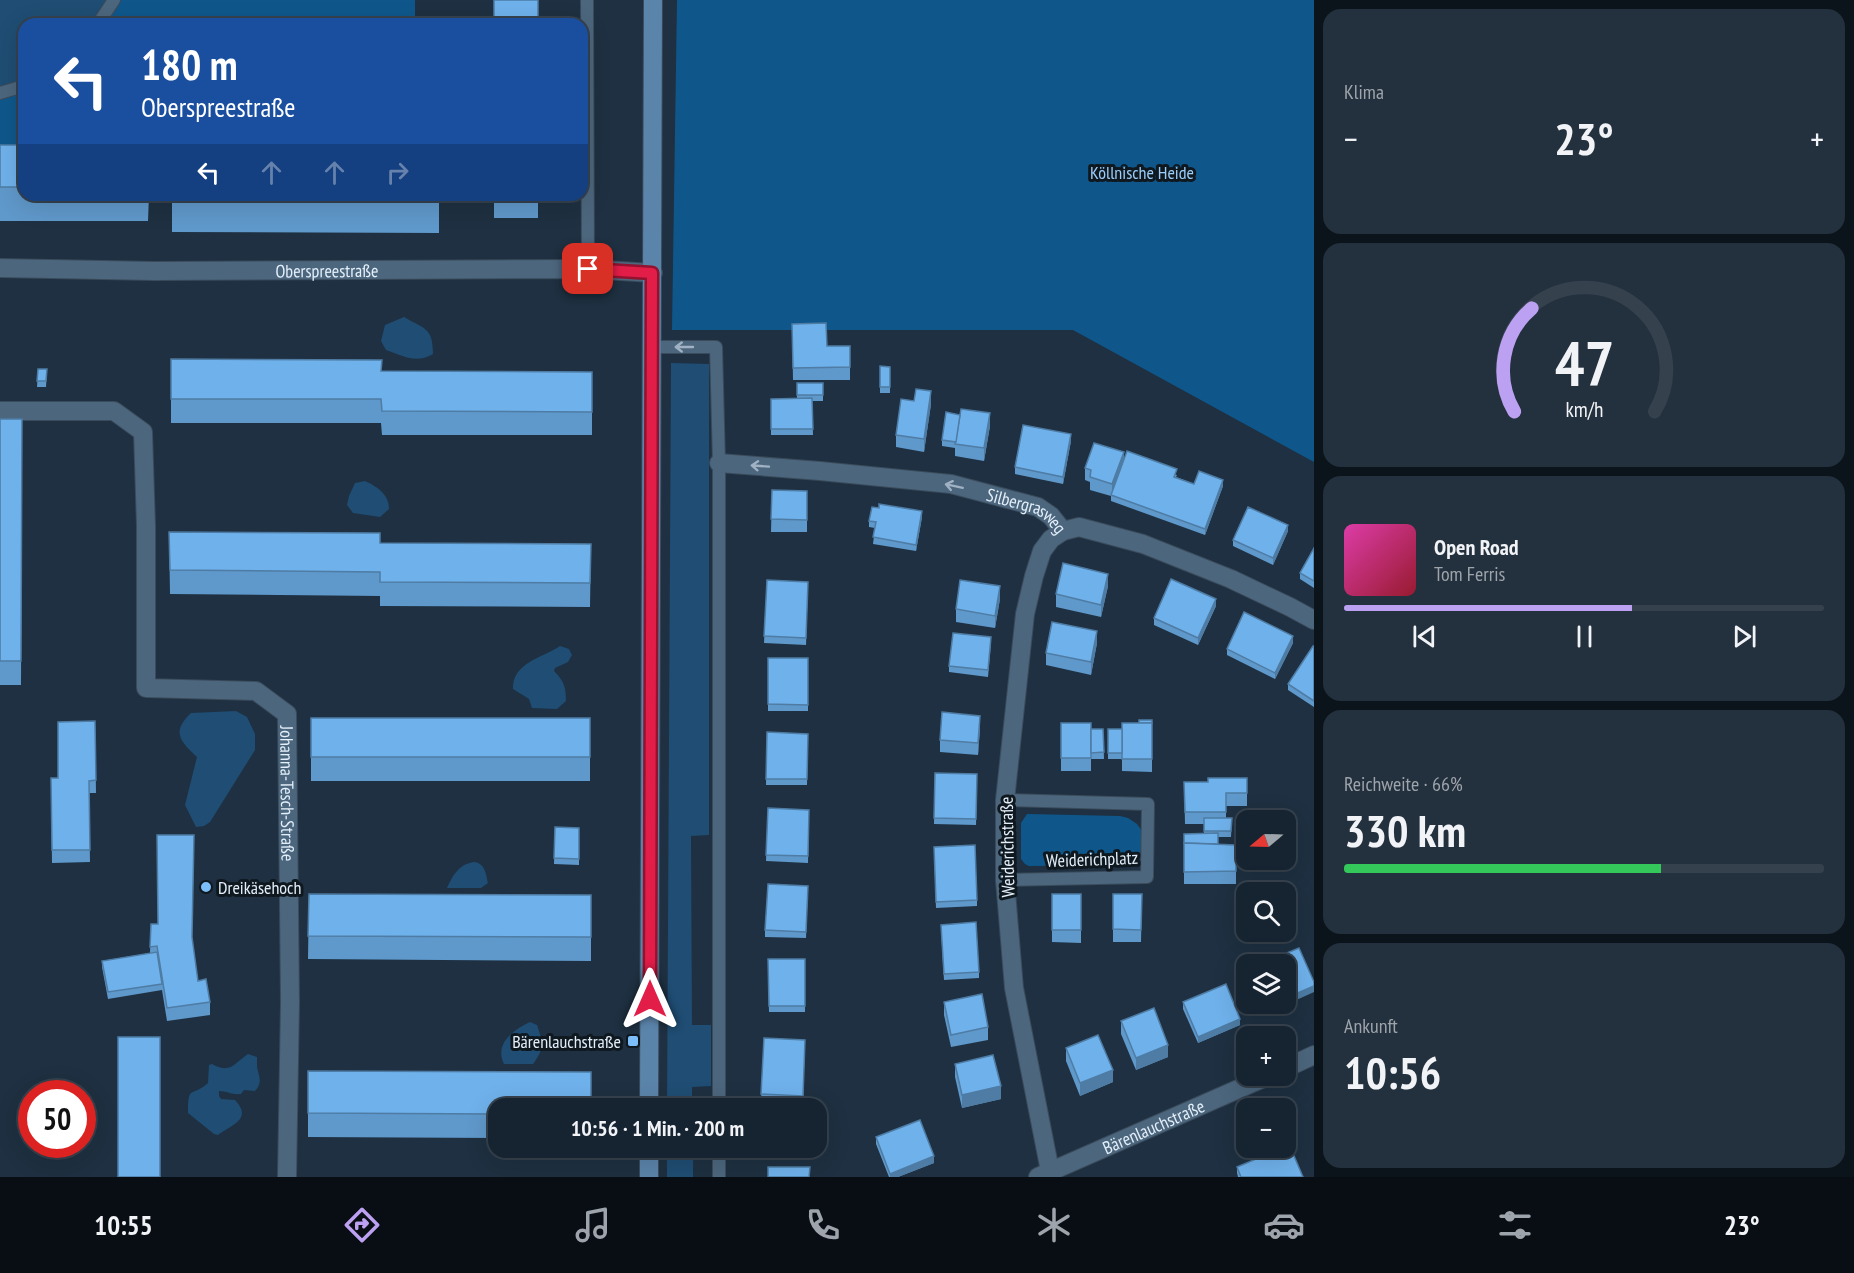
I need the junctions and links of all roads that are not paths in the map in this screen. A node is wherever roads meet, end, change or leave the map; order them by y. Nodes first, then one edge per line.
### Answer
1 (114, 0) edge
2 (586, 0) edge
3 (653, 0) edge
4 (102, 18) edge
5 (586, 18) edge
6 (18, 88) edge
7 (0, 93) edge
8 (587, 201) edge
9 (0, 268) edge
10 (588, 269) junction
11 (652, 273) junction
12 (652, 347) junction
13 (0, 411) edge
14 (719, 463) junction
15 (1063, 531) junction
16 (1314, 620) edge
17 (1005, 800) junction
18 (1005, 880) junction
19 (1314, 1055) edge
20 (1296, 1063) edge
21 (1245, 1086) edge
22 (650, 1098) edge
23 (719, 1098) edge
24 (649, 1158) edge
25 (719, 1158) edge
26 (1044, 1174) edge
27 (287, 1177) edge
28 (648, 1177) edge
29 (719, 1177) edge

1 - 4 lane
2 - 5 lane
3 - 11 main road
6 - 7 lane
8 - 10 lane
9 - 10 street, Oberspreestraße
10 - 11 street, Oberspreestraße
11 - 12 main road
14 -> 12 lane
12 - 22 main road
13 - 27 street, Johanna-Tesch-Straße
15 -> 14 street, Silbergrasweg
14 - 23 lane
15 - 16 street, Silbergrasweg
15 - 17 street, Weiderichstraße
17 - 18 street, Weiderichstraße
17 - 18 lane, Weiderichplatz
18 - 26 street, Weiderichstraße
19 - 20 street
21 - 26 street, Bärenlauchstraße
24 - 28 main road
25 - 29 lane

